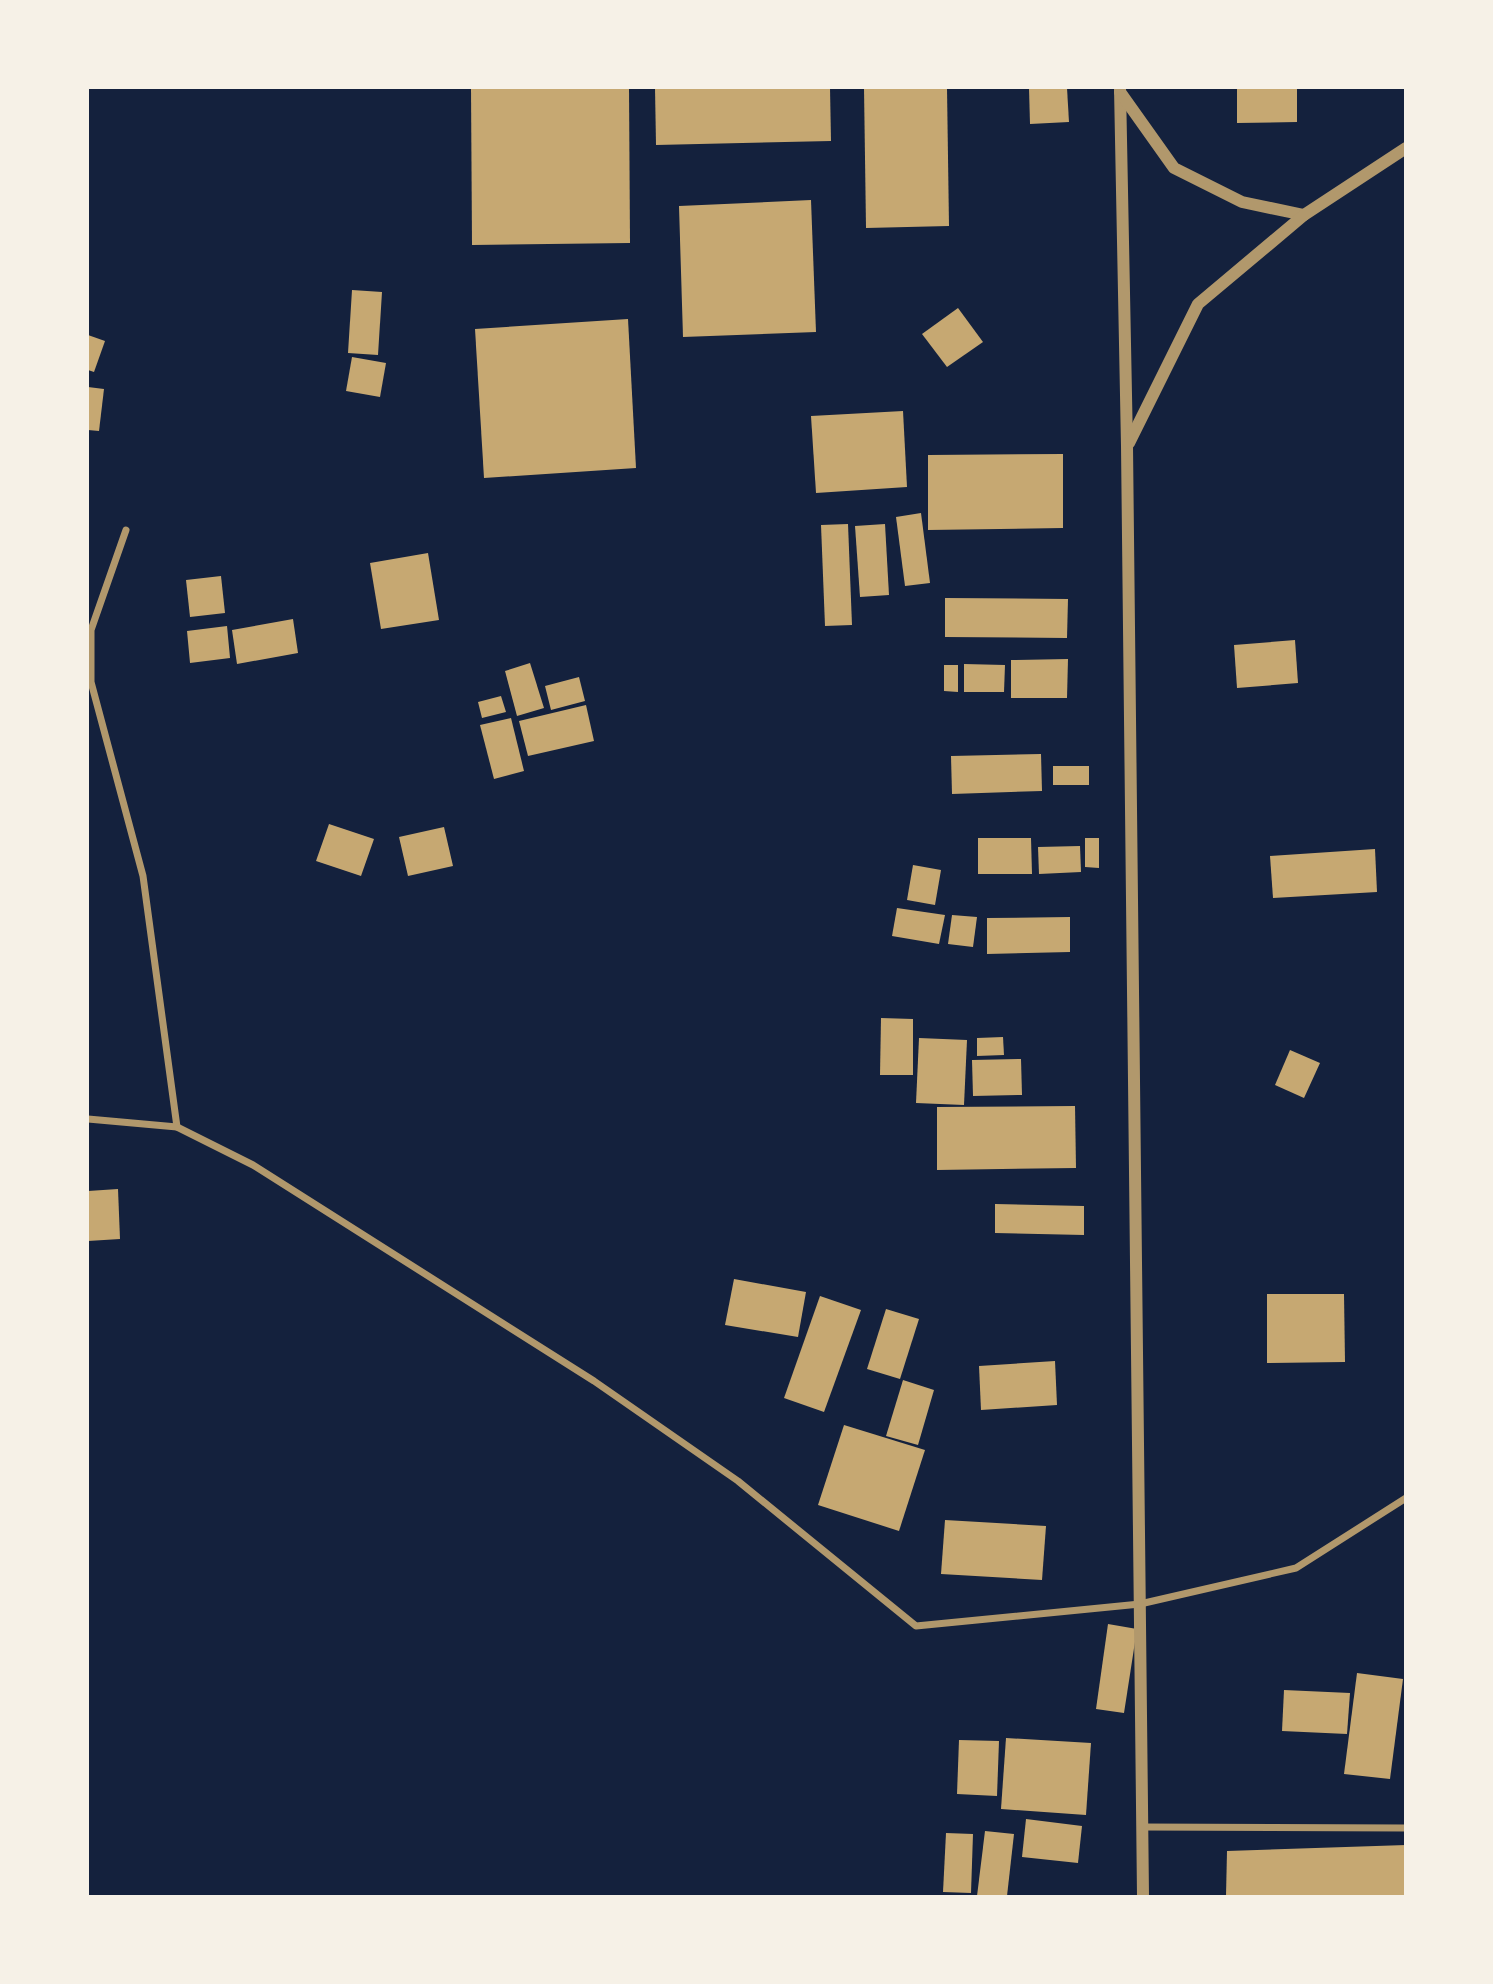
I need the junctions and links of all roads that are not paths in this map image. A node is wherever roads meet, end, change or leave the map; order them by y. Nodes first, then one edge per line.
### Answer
1 (1120, 90) edge
2 (1405, 148) edge
3 (1304, 215) junction
4 (1128, 446) junction
5 (126, 530) dead end
6 (88, 1119) edge
7 (177, 1127) junction
8 (1405, 1497) edge
9 (1140, 1604) junction
10 (1142, 1827) junction
11 (1405, 1828) edge
12 (1143, 1896) edge

1 - 3 street
1 - 4 street
2 - 3 street
3 - 4 street
4 - 9 street
5 - 7 street
6 - 7 street
7 - 9 street
8 - 9 street
9 - 10 street
10 - 11 street
10 - 12 street

